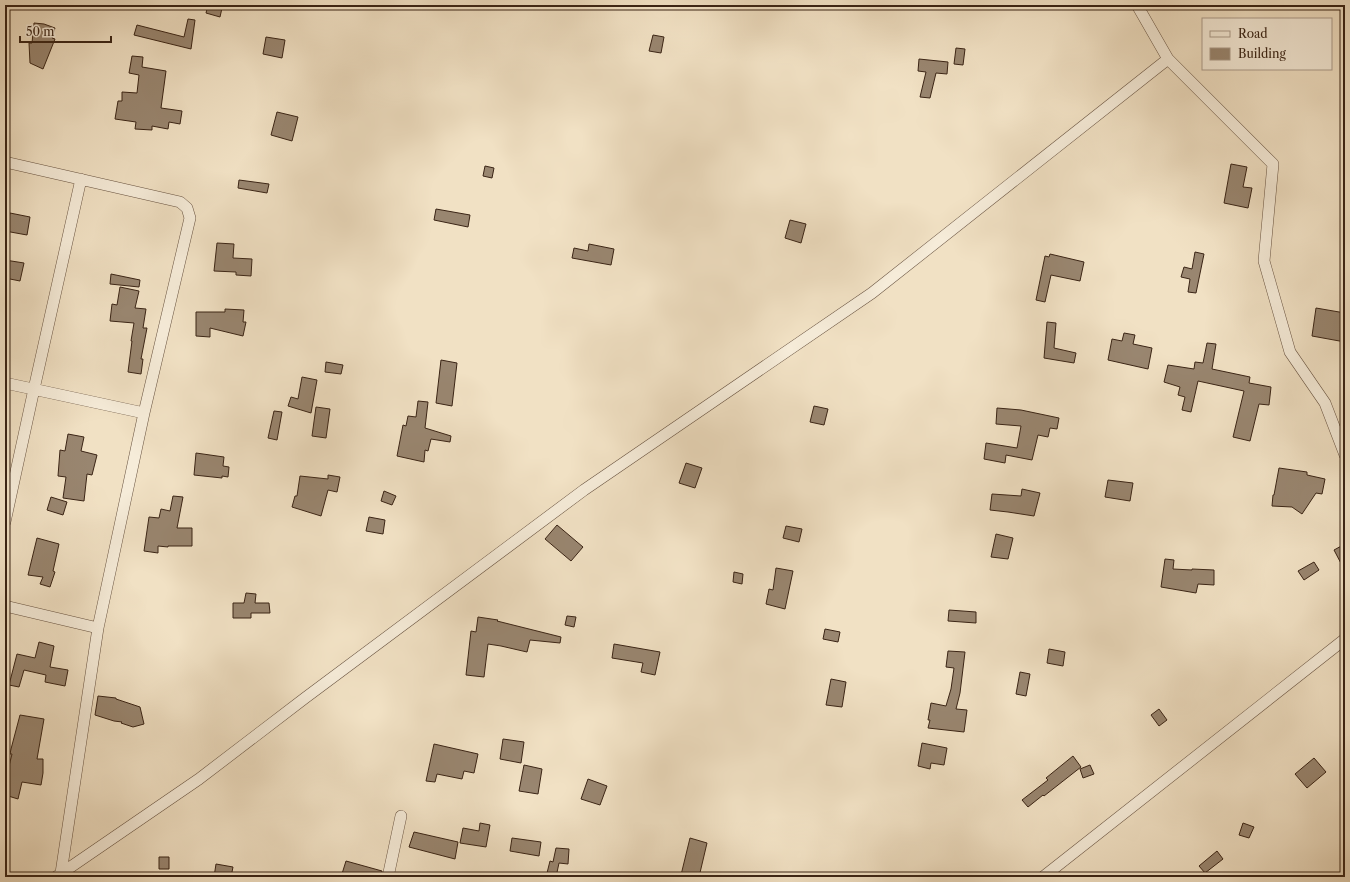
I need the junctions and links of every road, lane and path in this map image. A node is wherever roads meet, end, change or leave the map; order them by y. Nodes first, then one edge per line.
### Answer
1 (1137, 5) edge
2 (1168, 59) junction
3 (5, 162) edge
4 (81, 180) junction
5 (5, 383) edge
6 (34, 389) junction
7 (144, 413) junction
8 (1345, 455) edge
9 (5, 522) edge
10 (5, 606) edge
11 (98, 628) junction
12 (1345, 639) edge
13 (401, 816) dead end
14 (58, 875) edge
15 (388, 877) edge
16 (1043, 877) edge

1 - 2 street
2 - 8 street
2 - 14 street
3 - 4 street
4 - 6 street
4 - 7 street
5 - 6 street
6 - 7 street
6 - 9 street
7 - 11 street
10 - 11 street
11 - 14 street
12 - 16 street
13 - 15 street

